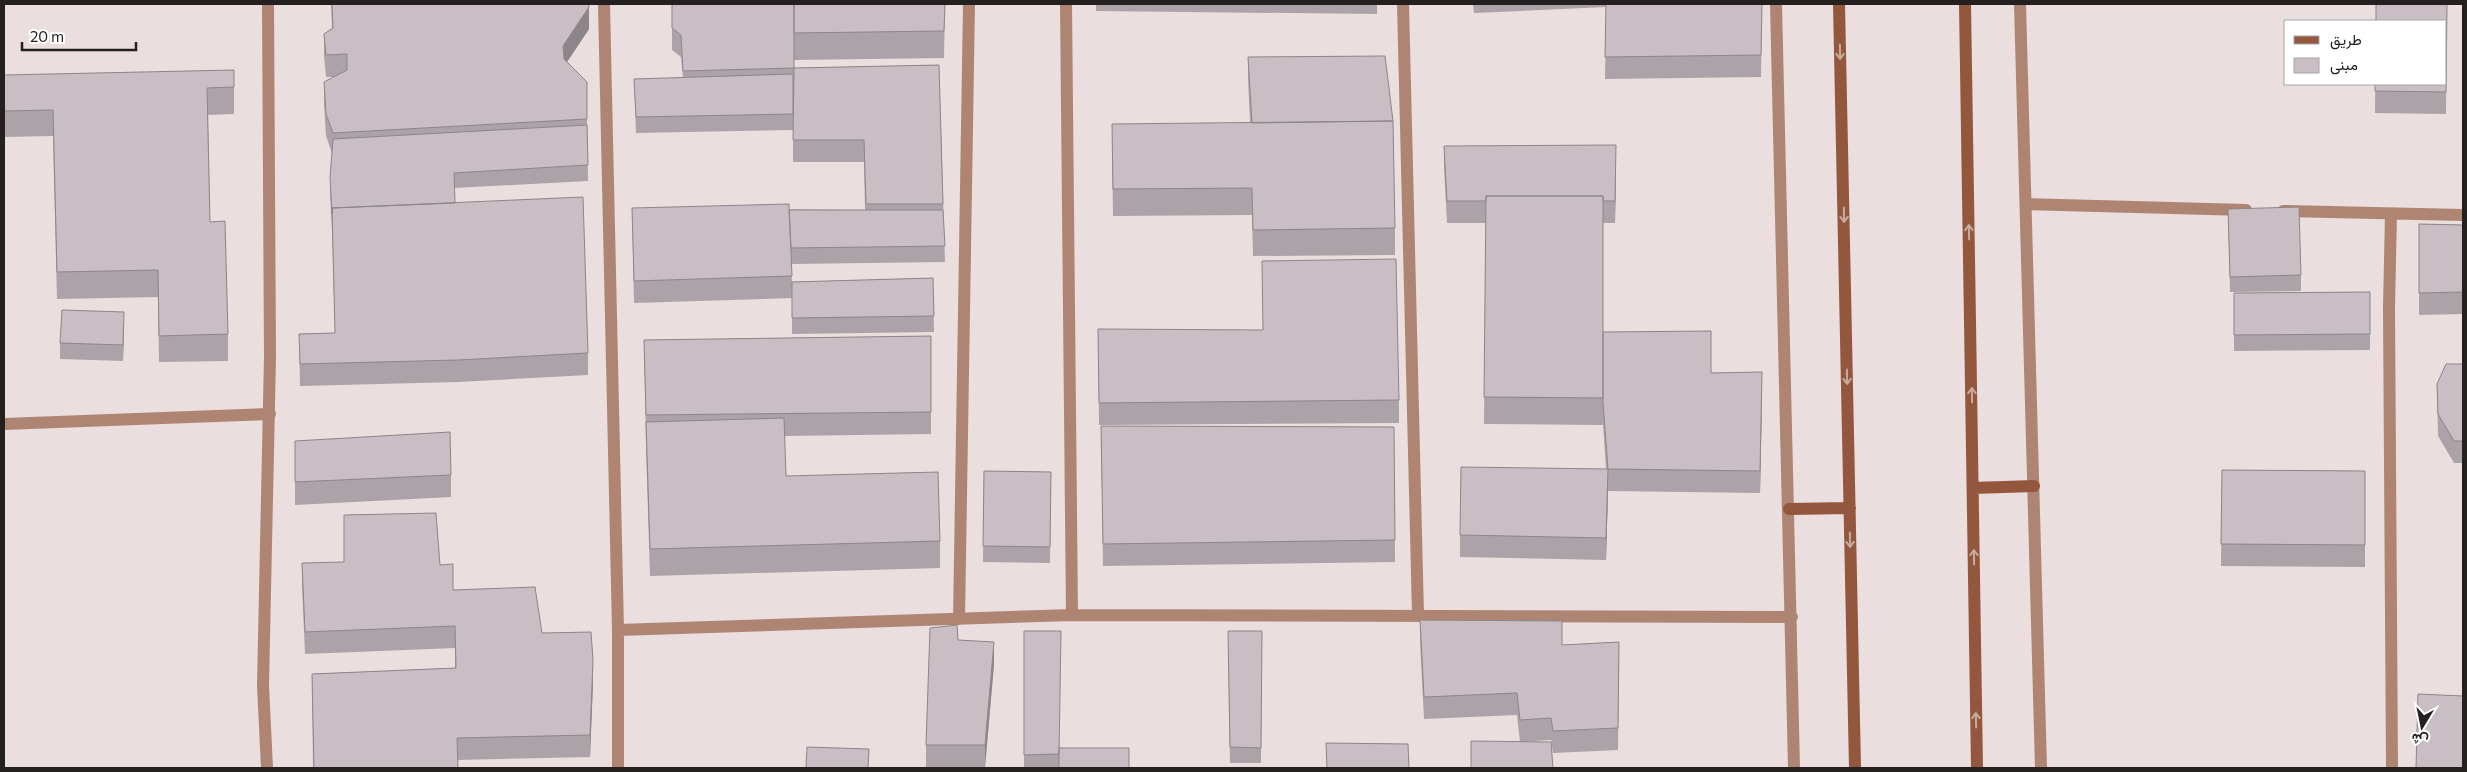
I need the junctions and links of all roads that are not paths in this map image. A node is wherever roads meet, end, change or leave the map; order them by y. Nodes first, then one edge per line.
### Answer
1 (268, 4) edge
2 (604, 4) edge
3 (969, 4) edge
4 (1066, 4) edge
5 (1403, 4) edge
6 (1776, 4) edge
7 (1839, 4) edge
8 (1965, 4) edge
9 (2020, 4) edge
10 (2026, 204) junction
11 (2391, 214) junction
12 (2463, 215) edge
13 (270, 414) junction
14 (4, 424) edge
15 (2034, 486) junction
16 (1973, 488) junction
17 (1850, 508) junction
18 (1789, 509) junction
19 (1072, 615) junction
20 (1418, 615) junction
21 (1792, 617) junction
22 (959, 619) junction
23 (618, 630) junction
24 (266, 768) edge
25 (618, 768) edge
26 (1794, 768) edge
27 (1855, 768) edge
28 (1977, 768) edge
29 (2041, 768) edge
30 (2392, 768) edge

1 - 13 street
2 - 23 street
3 - 22 street
4 - 19 street
5 - 20 street
6 - 18 street
7 -> 17 main road
16 -> 8 main road
9 - 10 street
10 - 11 street
10 - 15 street
11 - 12 street
11 - 30 street
13 - 14 street
13 - 24 street
15 - 16 main road
15 - 29 street
28 -> 16 main road
17 - 18 main road
17 -> 27 main road
18 - 21 street
19 - 20 street
19 - 22 street
20 - 21 street
21 - 26 street
22 - 23 street
23 - 25 street

